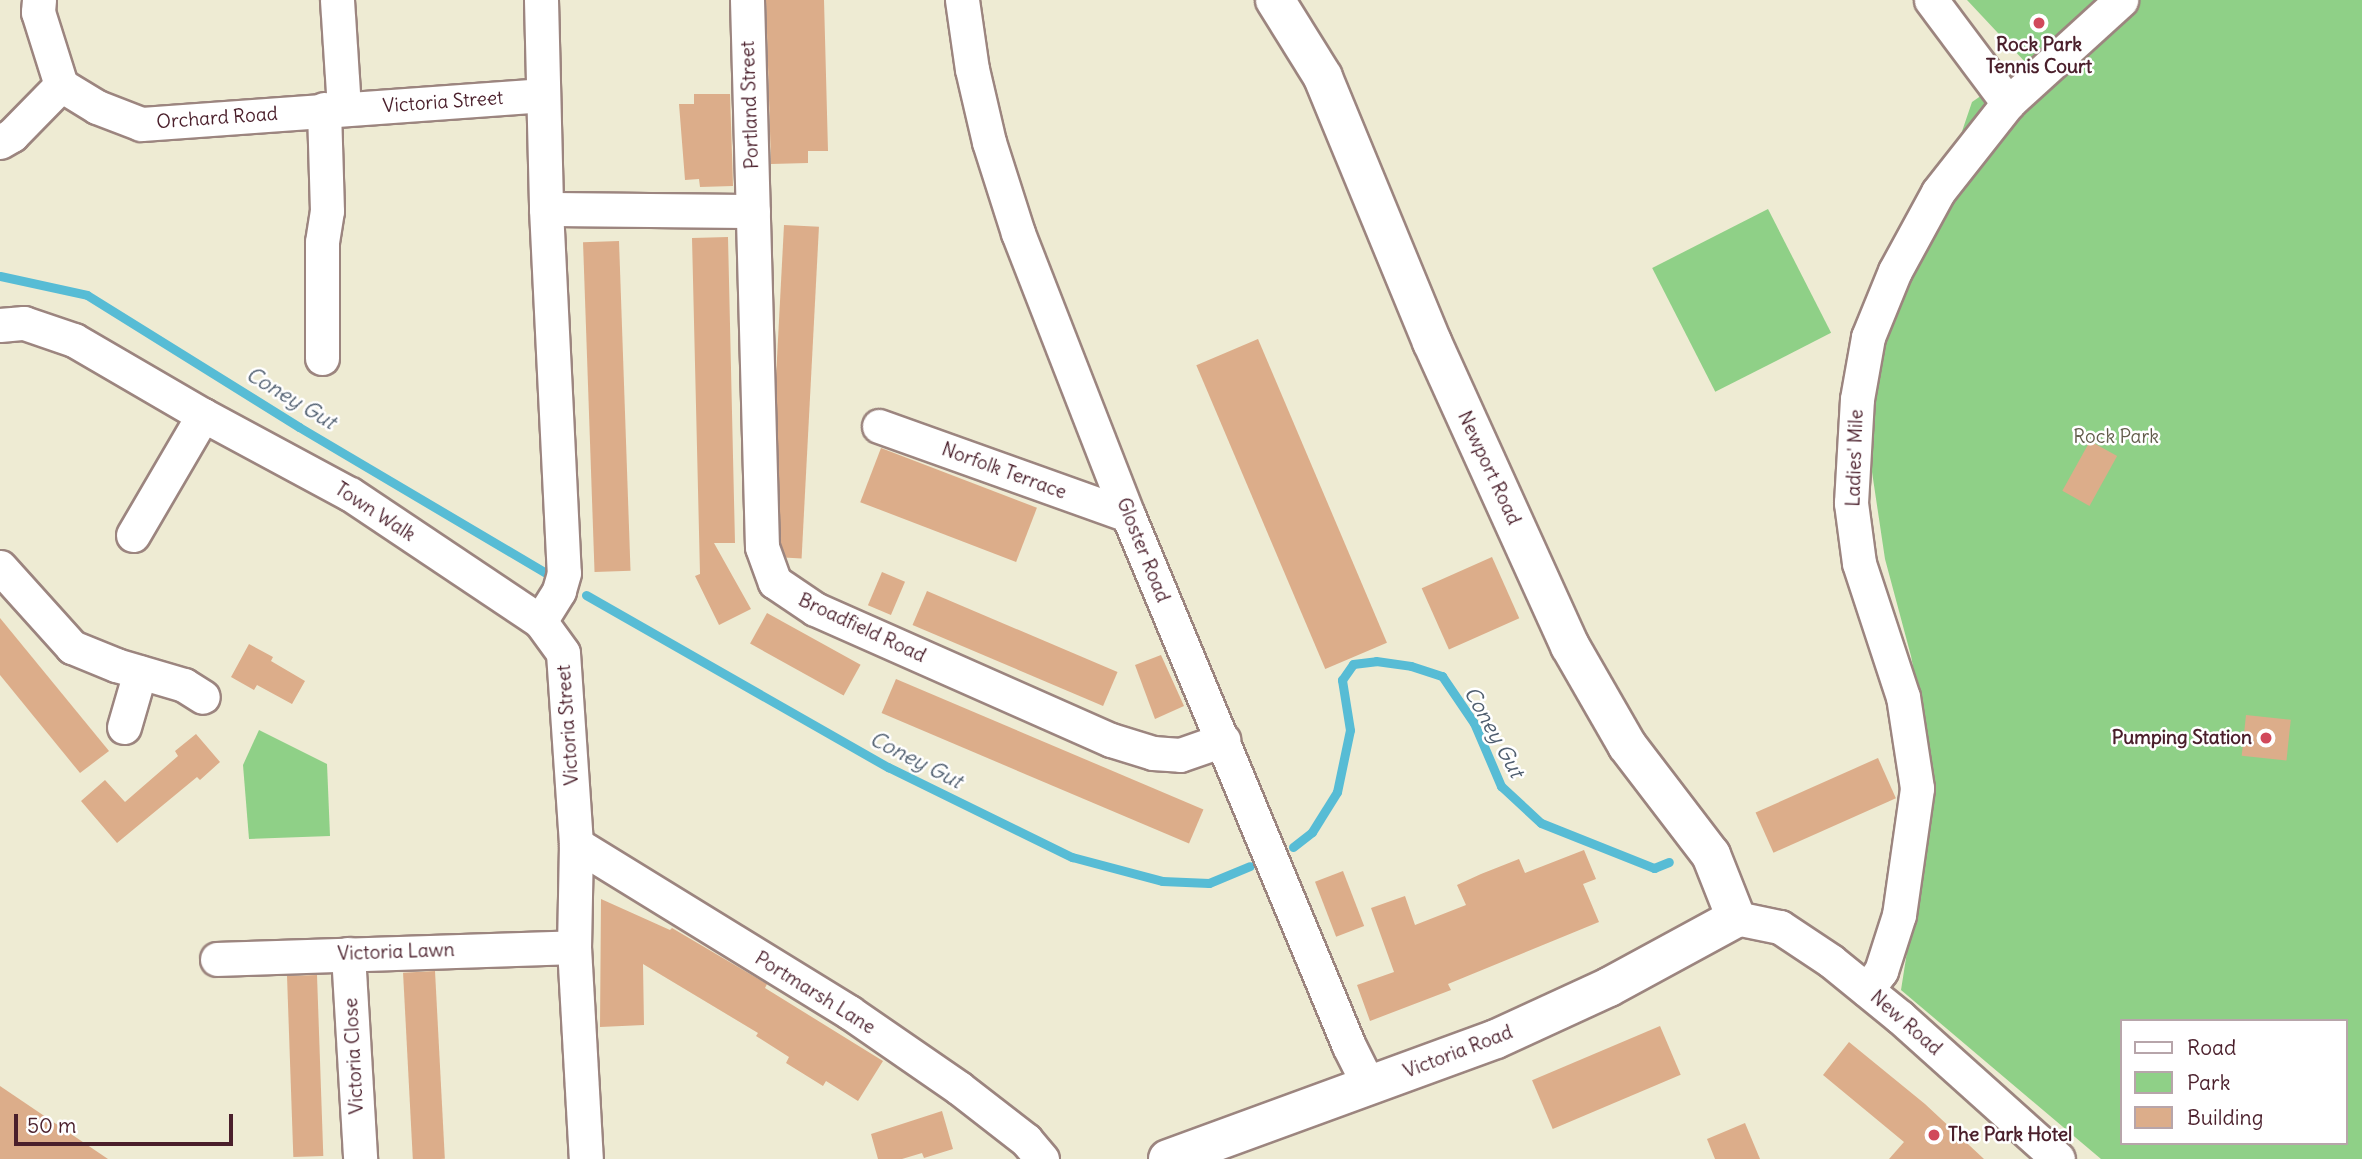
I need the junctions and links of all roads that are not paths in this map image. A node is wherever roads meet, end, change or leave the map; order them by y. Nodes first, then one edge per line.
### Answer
1 (39, 0) edge
2 (337, 0) edge
3 (541, 0) edge
4 (747, 0) edge
5 (962, 0) edge
6 (1931, 0) edge
7 (2121, 0) edge
8 (1285, 4) edge
9 (61, 85) junction
10 (542, 95) junction
11 (2008, 103) junction
12 (334, 109) junction
13 (0, 142) edge
14 (547, 209) junction
15 (753, 211) junction
16 (0, 325) edge
17 (322, 358) dead end
18 (203, 415) junction
19 (879, 426) dead end
20 (1128, 515) junction
21 (133, 535) dead end
22 (0, 566) edge
23 (540, 621) junction
24 (140, 672) junction
25 (203, 697) dead end
26 (124, 727) dead end
27 (1223, 740) junction
28 (576, 844) junction
29 (1736, 918) junction
30 (574, 947) junction
31 (348, 954) junction
32 (217, 959) dead end
33 (1867, 990) junction
34 (1369, 1086) junction
35 (360, 1159) edge
36 (586, 1159) edge
37 (1042, 1159) edge
38 (1168, 1159) edge
39 (2058, 1159) edge

1 - 9 street
2 - 12 street
3 - 10 street
4 - 15 street, Portland Street
5 - 20 street, Gloster Road
6 - 11 street
7 - 11 street, Ladies' Mile
8 - 29 street, Newport Road
9 - 12 street, Orchard Road
9 - 13 street
10 - 12 street, Victoria Street
10 - 14 street
11 - 33 street, Ladies' Mile
12 - 17 street
14 - 15 street
14 - 23 street
15 - 27 street, Broadfield Road
16 - 18 street, Town Walk
18 - 21 street
18 - 23 street, Town Walk
19 - 20 street, Norfolk Terrace
20 - 27 street, Gloster Road
22 - 24 street
23 - 28 street, Victoria Street
24 - 25 street
24 - 26 street
27 - 34 street, Gloster Road
28 - 30 street, Victoria Street
28 - 37 street, Portmarsh Lane
29 - 33 street, New Road
29 - 34 street, Victoria Road
30 - 31 street, Victoria Lawn
30 - 36 street, Victoria Street
31 - 32 street, Victoria Lawn
31 - 35 street, Victoria Close
33 - 39 street, New Road
34 - 38 street, Victoria Road

